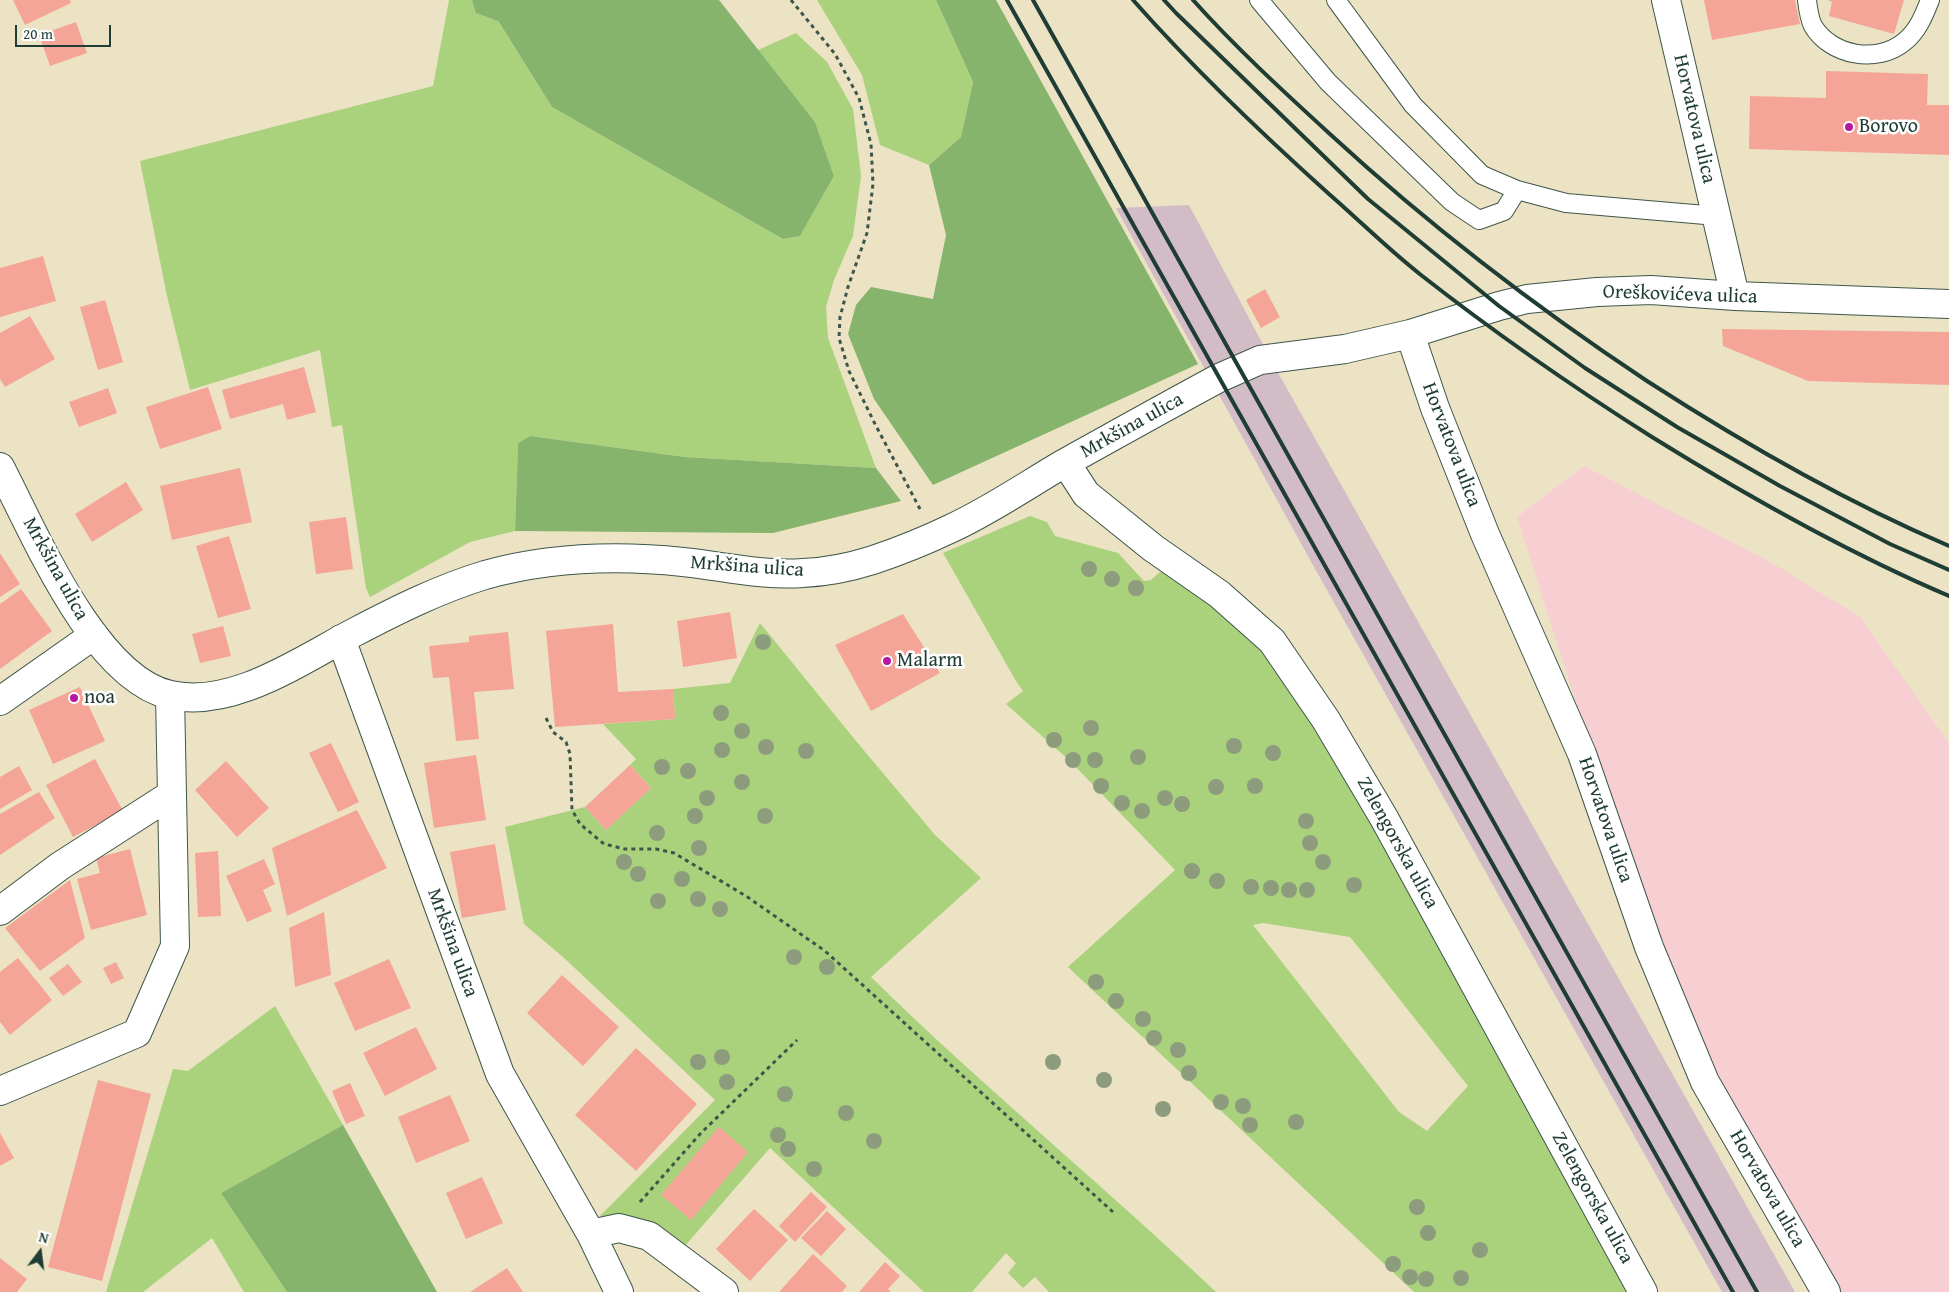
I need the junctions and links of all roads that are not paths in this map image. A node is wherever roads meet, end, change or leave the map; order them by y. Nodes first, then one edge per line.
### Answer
1 (1258, 0) edge
2 (1336, 0) edge
3 (1666, 0) edge
4 (1806, 0) edge
5 (1930, 0) edge
6 (1517, 190) junction
7 (1717, 216) junction
8 (1735, 296) junction
9 (1949, 304) edge
10 (1410, 334) junction
11 (1240, 368) joint
12 (1066, 463) junction
13 (0, 467) edge
14 (94, 634) junction
15 (341, 640) junction
16 (170, 695) junction
17 (0, 701) edge
18 (172, 794) junction
19 (0, 911) edge
20 (0, 1091) edge
21 (591, 1234) junction
22 (619, 1292) edge
23 (724, 1292) edge
24 (1644, 1292) edge
25 (1826, 1292) edge

1 - 6 lane
2 - 6 lane
3 - 7 street, Horvatova ulica
4 - 5 lane
6 - 7 lane
7 - 8 street, Horvatova ulica
8 - 9 street, Oreškovićeva ulica
8 - 10 street, Oreškovićeva ulica
10 - 11 street, Oreškovićeva ulica
10 - 25 street, Horvatova ulica
11 - 12 street, Mrkšina ulica
12 - 15 street, Mrkšina ulica
12 - 24 street, Zelengorska ulica
13 - 14 street, Mrkšina ulica
14 - 16 street, Mrkšina ulica
14 - 17 street
15 - 16 street, Mrkšina ulica
15 - 21 street, Mrkšina ulica
16 - 18 street
18 - 19 street
18 - 20 street
21 - 22 street, Mrkšina ulica
21 - 23 street

